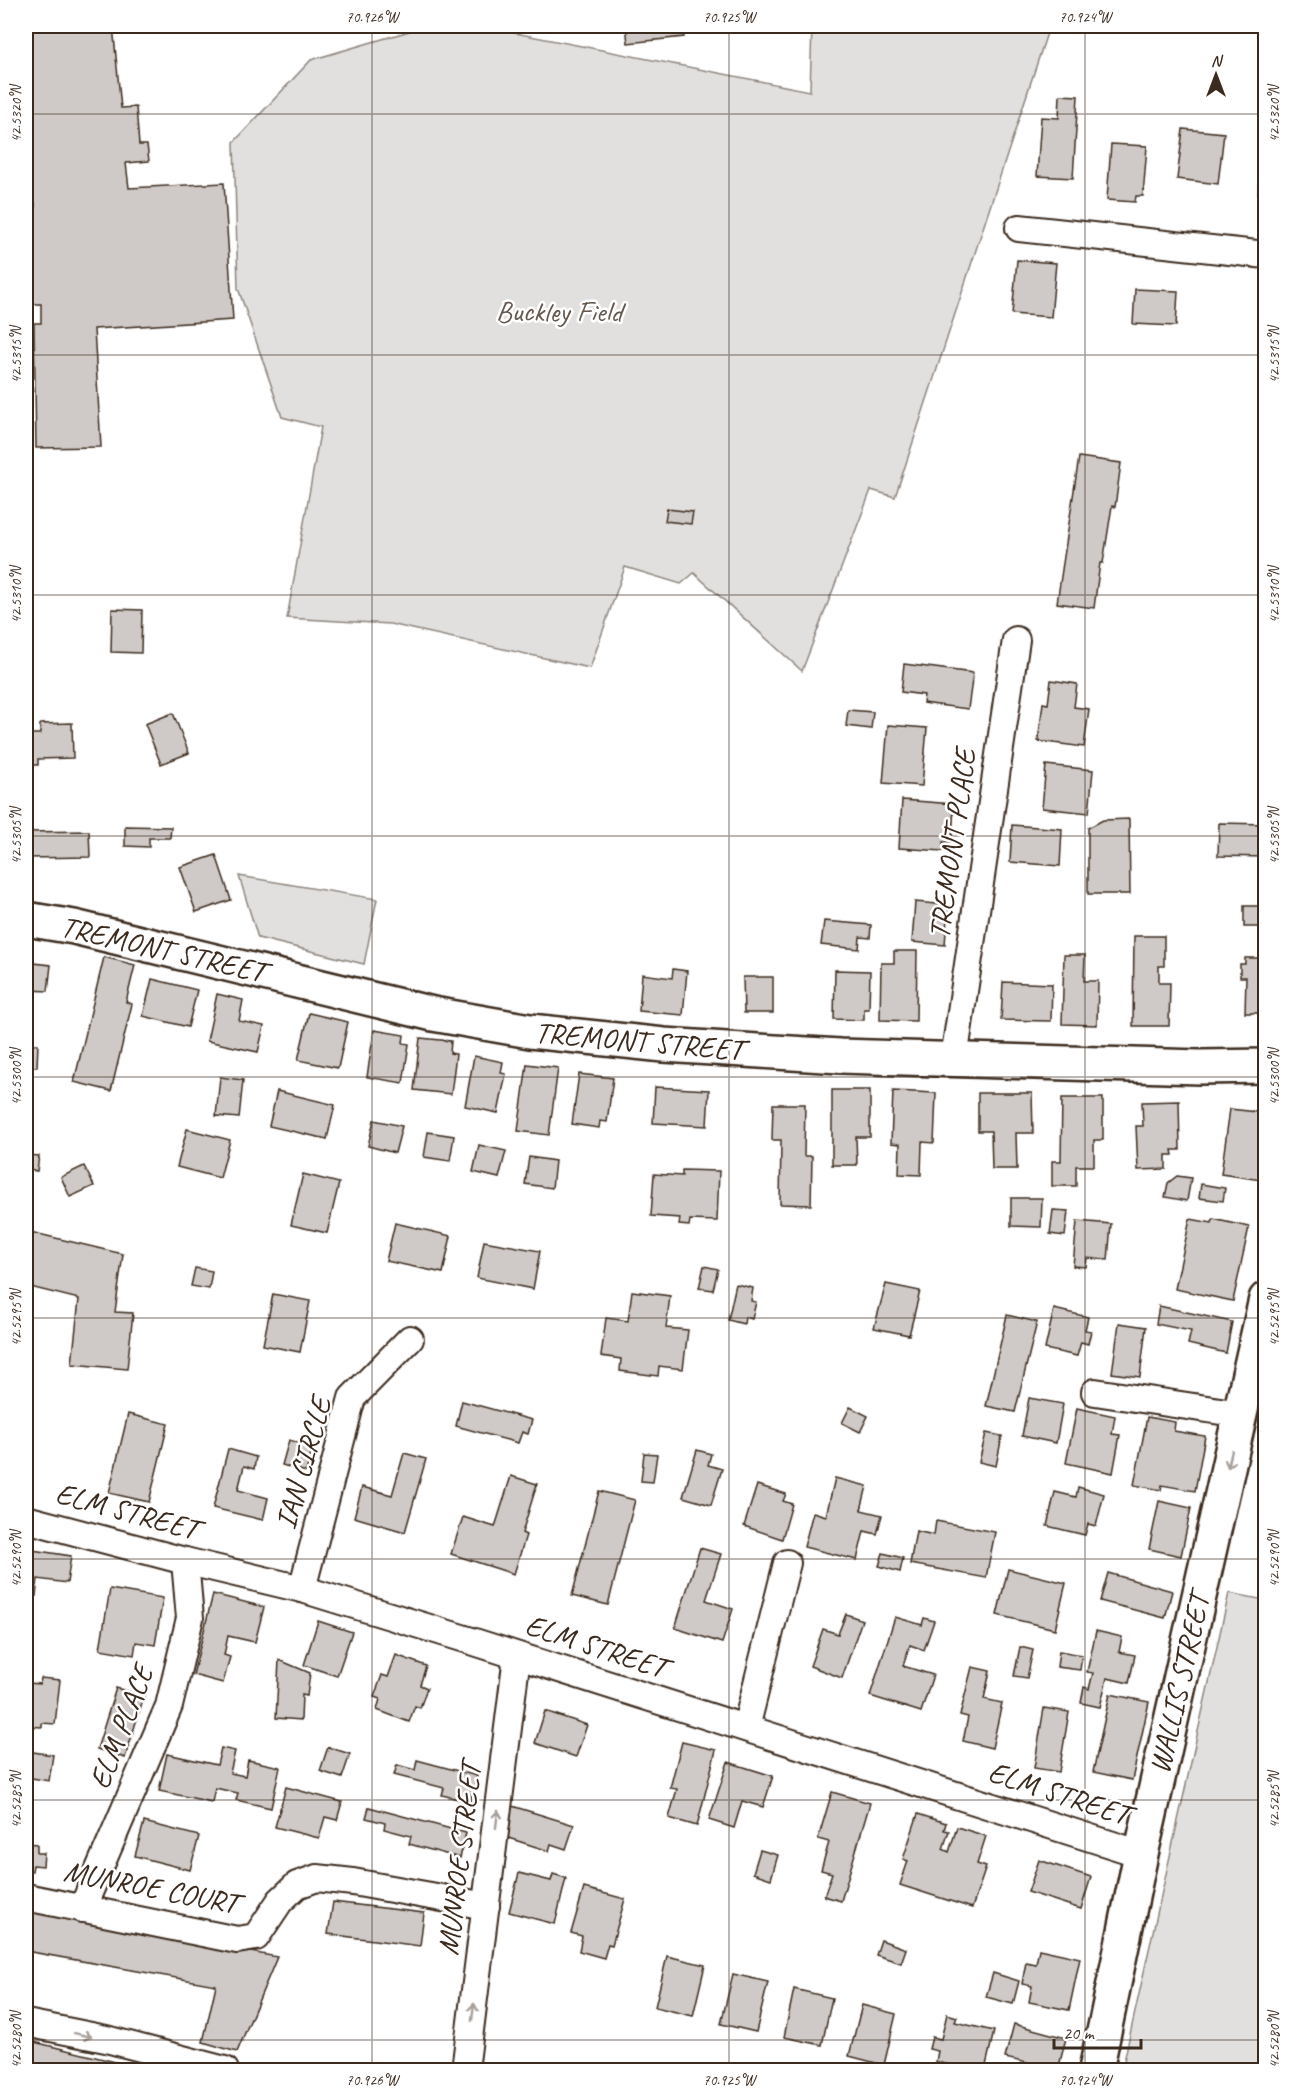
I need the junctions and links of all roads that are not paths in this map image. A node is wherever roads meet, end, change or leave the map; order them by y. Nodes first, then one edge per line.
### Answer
1 (1019, 228) dead end
2 (1266, 255) edge
3 (1016, 640) dead end
4 (26, 919) edge
5 (954, 1059) junction
6 (1266, 1066) edge
7 (1266, 1299) edge
8 (410, 1339) dead end
9 (1095, 1392) dead end
10 (1240, 1414) junction
11 (26, 1519) edge
12 (184, 1561) junction
13 (787, 1563) dead end
14 (302, 1589) junction
15 (517, 1656) junction
16 (746, 1728) junction
17 (1141, 1854) junction
18 (26, 1897) edge
19 (486, 1906) junction
20 (82, 1909) junction
21 (26, 2023) edge
22 (225, 2070) edge
23 (465, 2070) edge
24 (1096, 2070) edge

1 - 2 street
3 - 5 street, TREMONT PLACE
4 - 5 street, TREMONT STREET
5 - 6 street, TREMONT STREET
7 - 10 street, WALLIS STREET
8 - 14 street, IAN CIRCLE
9 - 10 street
10 -> 17 street, WALLIS STREET
11 - 12 street, ELM STREET
12 - 14 street, ELM STREET
12 - 20 street, ELM PLACE
13 - 16 street
14 - 15 street, ELM STREET
15 - 16 street, ELM STREET
19 -> 15 street, MUNROE STREET
16 - 17 street, ELM STREET
17 - 24 street, WALLIS STREET
18 - 20 street, MUNROE COURT
19 - 20 street, MUNROE COURT
23 -> 19 street, MUNROE STREET
21 -> 22 street

